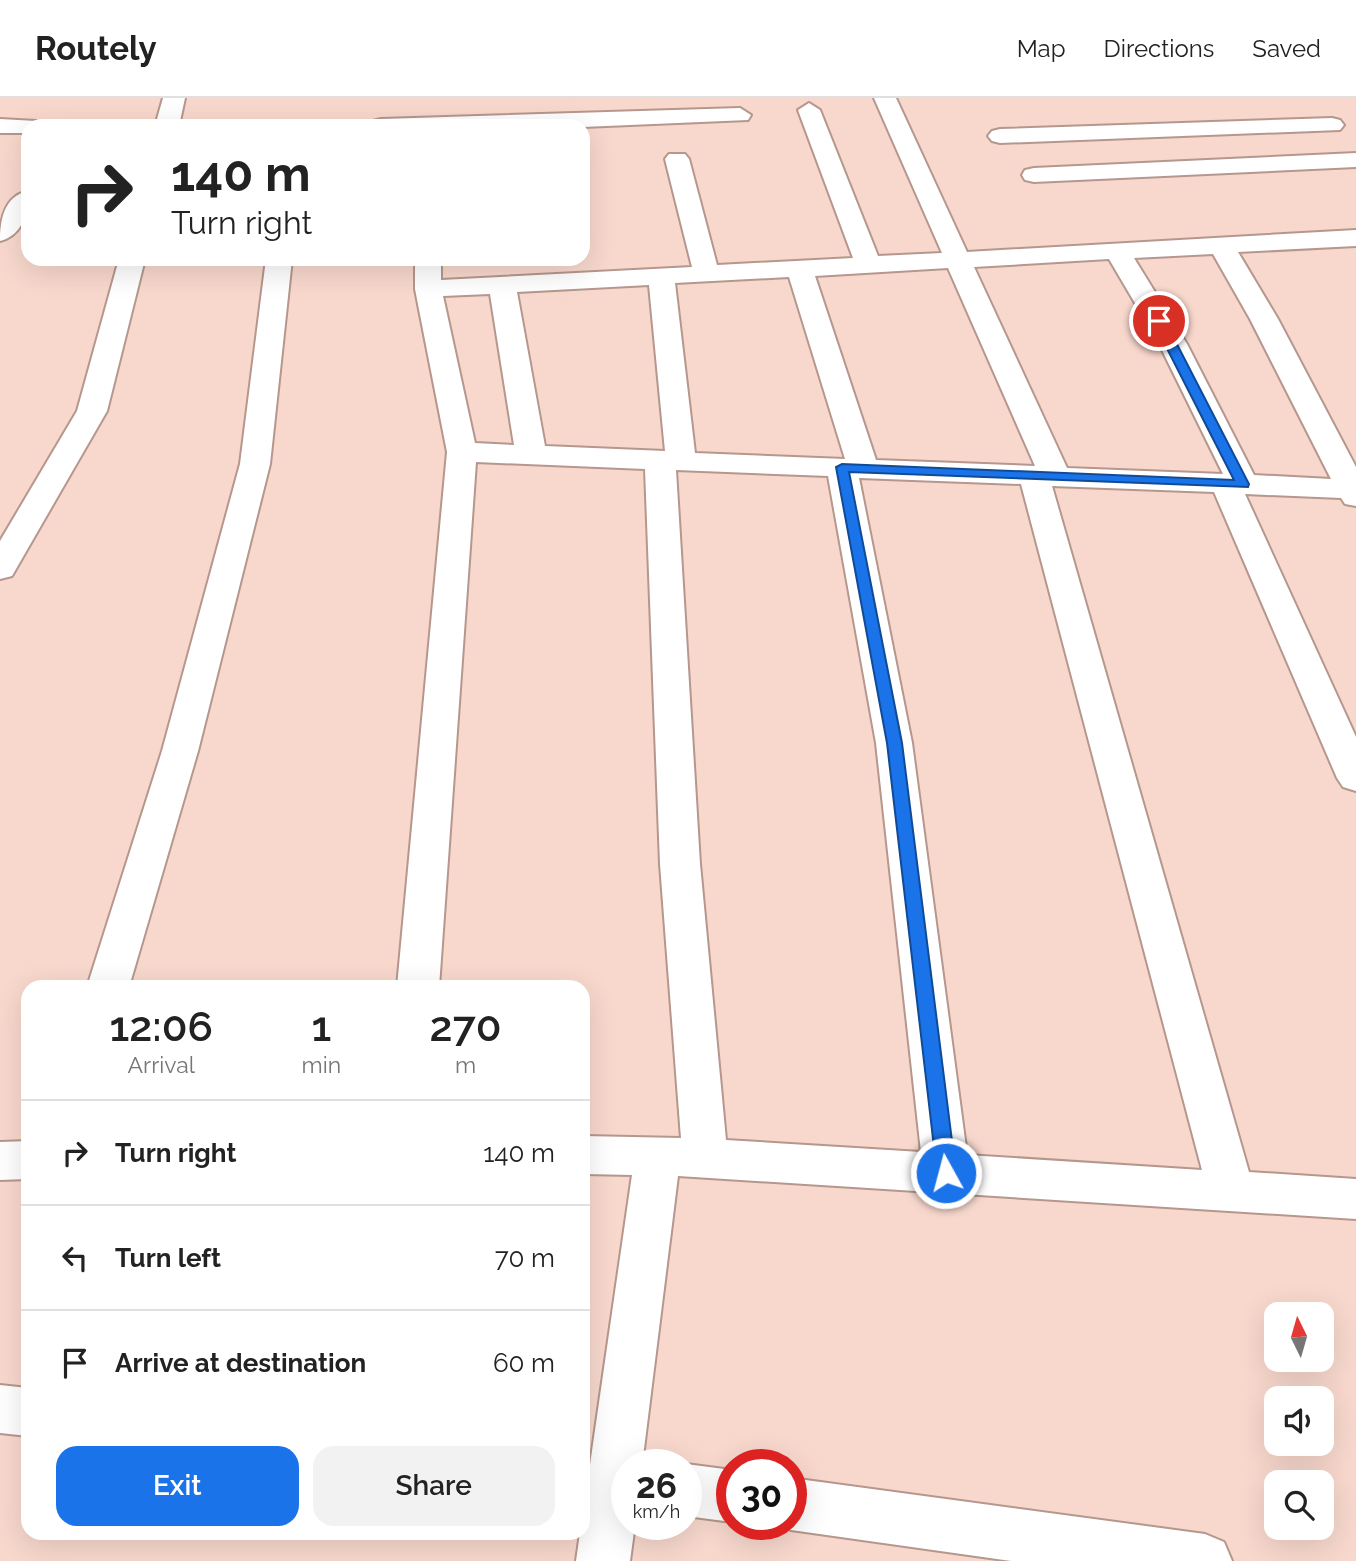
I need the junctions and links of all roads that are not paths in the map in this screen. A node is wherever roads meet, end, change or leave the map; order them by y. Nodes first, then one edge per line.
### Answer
1 (174, 98) edge
2 (428, 98) edge
3 (885, 98) edge
4 (738, 106) edge
5 (809, 110) dead end
6 (168, 119) edge
7 (428, 119) edge
8 (526, 119) edge
9 (0, 126) edge
10 (21, 126) edge
11 (1000, 136) dead end
12 (746, 140) dead end
13 (1356, 153) edge
14 (677, 159) dead end
15 (1356, 160) edge
16 (1034, 175) dead end
17 (21, 207) edge
18 (0, 233) edge
19 (1356, 238) edge
20 (1221, 246) junction
21 (1117, 251) junction
22 (956, 259) junction
23 (868, 264) junction
24 (130, 266) edge
25 (278, 266) edge
26 (799, 267) junction
27 (562, 270) edge
28 (706, 272) junction
29 (428, 274) edge
30 (661, 274) junction
31 (502, 284) junction
32 (461, 452) junction
33 (531, 455) junction
34 (671, 460) junction
35 (853, 468) junction
36 (1045, 476) junction
37 (1234, 484) junction
38 (1355, 492) edge
39 (0, 569) edge
40 (1356, 778) edge
41 (110, 980) edge
42 (419, 980) edge
43 (590, 1156) edge
44 (682, 1157) junction
45 (0, 1160) edge
46 (21, 1160) edge
47 (946, 1173) junction
48 (1231, 1191) junction
49 (1356, 1199) edge
50 (0, 1409) edge
51 (21, 1411) edge
52 (608, 1479) edge
53 (807, 1506) edge
54 (603, 1561) edge
55 (1205, 1561) edge

1 - 6 street
2 - 7 street
3 - 22 street
4 - 8 street
4 - 12 street
5 - 23 street
9 - 10 street
11 - 13 street
14 - 28 street
15 - 16 street
17 - 18 street
19 - 20 street
20 - 21 street
20 - 38 street
21 - 22 street
21 - 37 street
22 - 23 street
22 - 36 street
23 - 26 street
24 - 39 street
25 - 41 street
26 - 28 street
26 - 35 street
27 - 30 street
27 - 31 street
28 - 30 street
29 - 31 street
29 - 32 street
30 - 34 street
31 - 33 street
32 - 33 street
32 - 42 street
33 - 34 street
34 - 35 street
34 - 44 street
35 - 36 street
35 - 47 street
36 - 37 street
36 - 48 street
37 - 38 street
37 - 40 street
43 - 44 street
44 - 47 street
44 - 52 street
45 - 46 street
47 - 48 street
48 - 49 street
50 - 51 street
52 - 54 street
53 - 55 street

